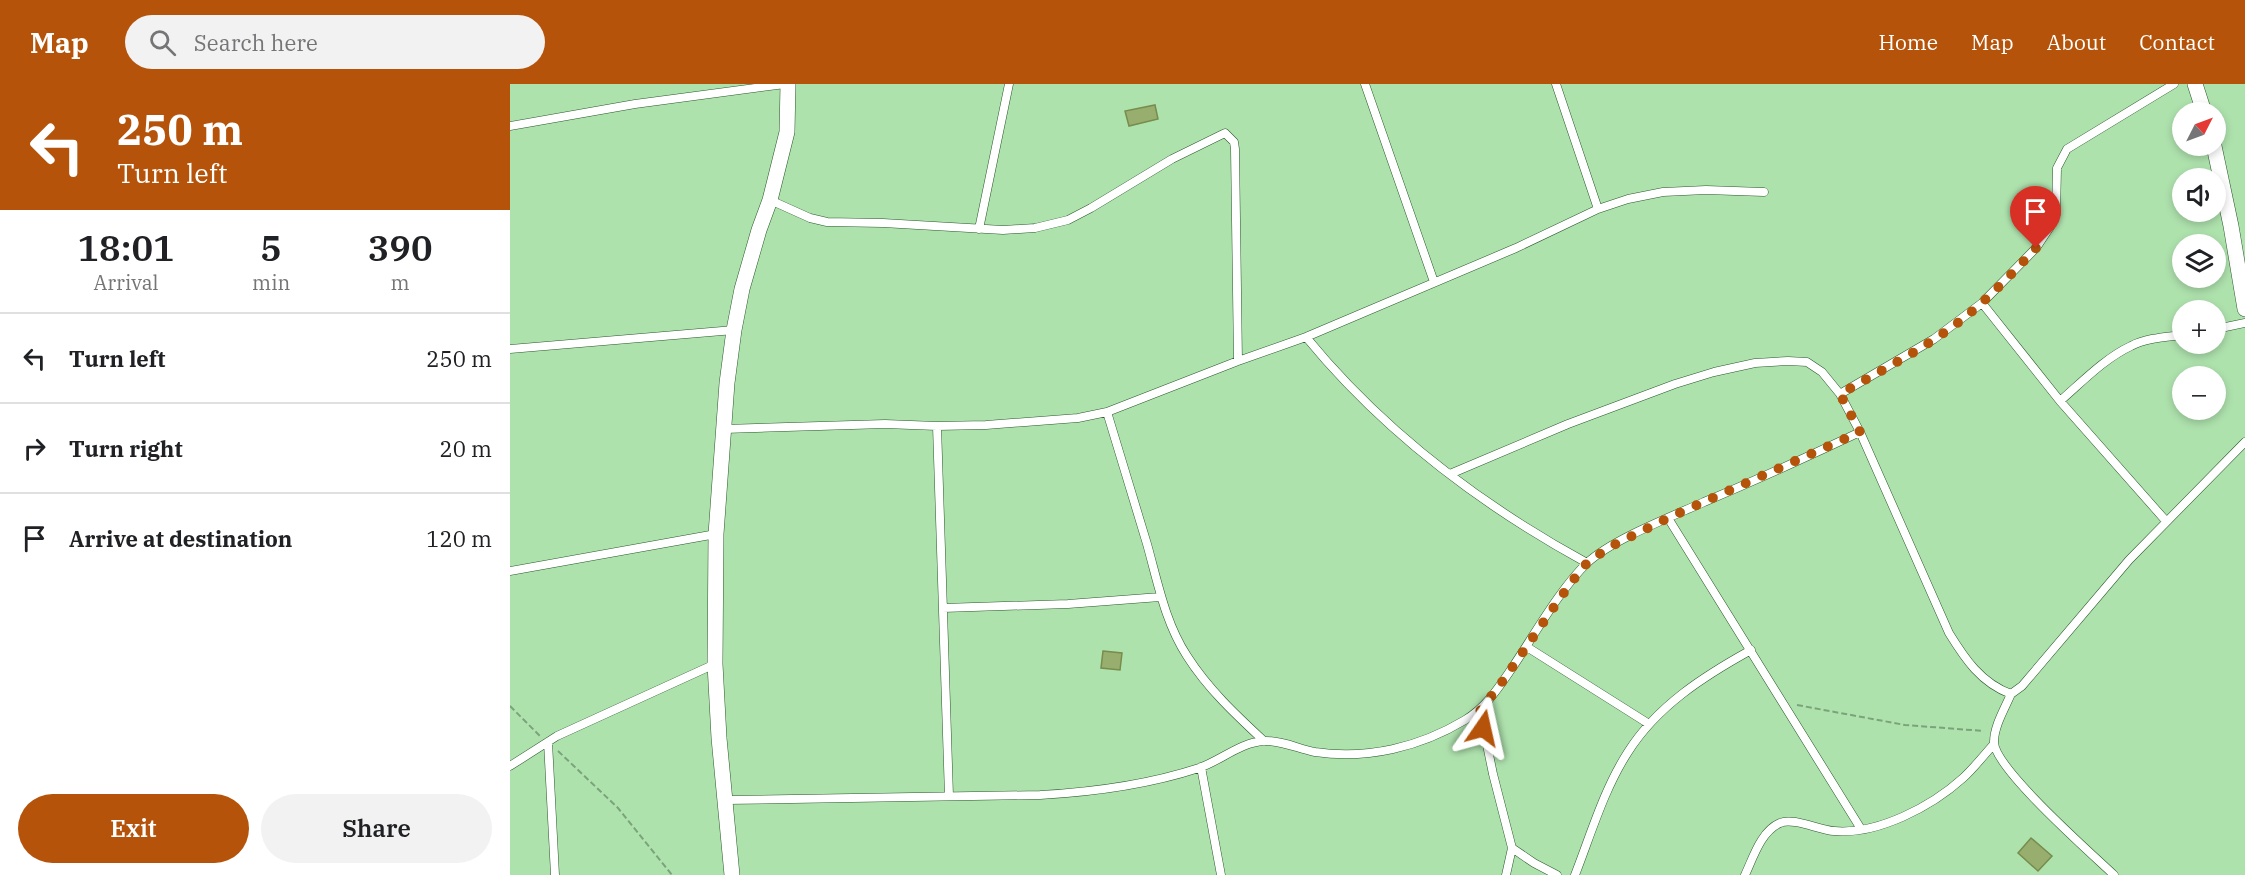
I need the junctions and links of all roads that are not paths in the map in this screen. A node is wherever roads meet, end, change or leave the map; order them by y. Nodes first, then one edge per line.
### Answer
1 (786, 84) edge
2 (1009, 84) edge
3 (1365, 84) edge
4 (1556, 84) edge
5 (2174, 84) edge
6 (2195, 84) edge
7 (2201, 102) edge
8 (510, 126) edge
9 (2216, 156) edge
10 (1764, 192) dead end
11 (770, 200) junction
12 (1598, 209) junction
13 (979, 229) junction
14 (1434, 282) junction
15 (1982, 303) junction
16 (2245, 309) edge
17 (2245, 323) edge
18 (2226, 327) edge
19 (734, 330) junction
20 (2172, 336) edge
21 (1306, 337) junction
22 (510, 348) edge
23 (1238, 361) junction
24 (1840, 394) junction
25 (2060, 401) junction
26 (1107, 412) junction
27 (937, 426) junction
28 (723, 429) junction
29 (1860, 432) junction
30 (2245, 442) edge
31 (1450, 474) junction
32 (1668, 518) junction
33 (2166, 521) junction
34 (716, 534) junction
35 (1587, 563) junction
36 (510, 571) edge
37 (1160, 597) junction
38 (943, 608) junction
39 (1527, 647) junction
40 (1751, 650) junction
41 (715, 664) junction
42 (2011, 694) junction
43 (1480, 711) junction
44 (1648, 724) junction
45 (1264, 741) junction
46 (548, 742) junction
47 (1994, 744) junction
48 (510, 766) edge
49 (1201, 767) junction
50 (949, 796) junction
51 (725, 800) junction
52 (1861, 829) junction
53 (1512, 848) junction
54 (555, 875) edge
55 (732, 875) edge
56 (1221, 875) edge
57 (1506, 875) edge
58 (1557, 875) edge
59 (1575, 875) edge
60 (1745, 875) edge
61 (2114, 875) edge

1 - 8 lane
1 - 11 street
2 - 13 lane
3 - 14 lane
4 - 12 lane
5 - 15 lane
6 - 7 street
9 - 16 street
10 - 12 lane
11 - 13 lane
11 - 19 street
12 - 14 lane
13 - 23 lane
14 - 21 lane
15 - 24 lane
15 - 25 lane
17 - 18 lane
19 - 22 lane
19 - 28 street
20 - 25 lane
21 - 23 lane
21 - 31 lane
23 - 26 lane
24 - 29 lane
24 - 31 lane
25 - 33 lane
26 - 27 lane
26 - 37 lane
27 - 28 lane
27 - 38 lane
28 - 34 street
29 - 32 lane
29 - 42 lane
30 - 33 lane
31 - 35 lane
32 - 35 lane
32 - 40 lane
33 - 42 lane
34 - 36 lane
34 - 41 street
35 - 39 lane
37 - 38 lane
37 - 45 lane
38 - 50 lane
39 - 43 lane
39 - 44 lane
40 - 44 lane
40 - 52 lane
41 - 46 lane
41 - 51 street
42 - 47 lane
43 - 45 lane
43 - 53 lane
44 - 59 lane
45 - 49 lane
46 - 48 lane
46 - 54 lane
47 - 52 lane
47 - 61 lane
49 - 50 lane
49 - 56 lane
50 - 51 lane
51 - 55 street
52 - 60 lane
53 - 57 lane
53 - 58 lane

